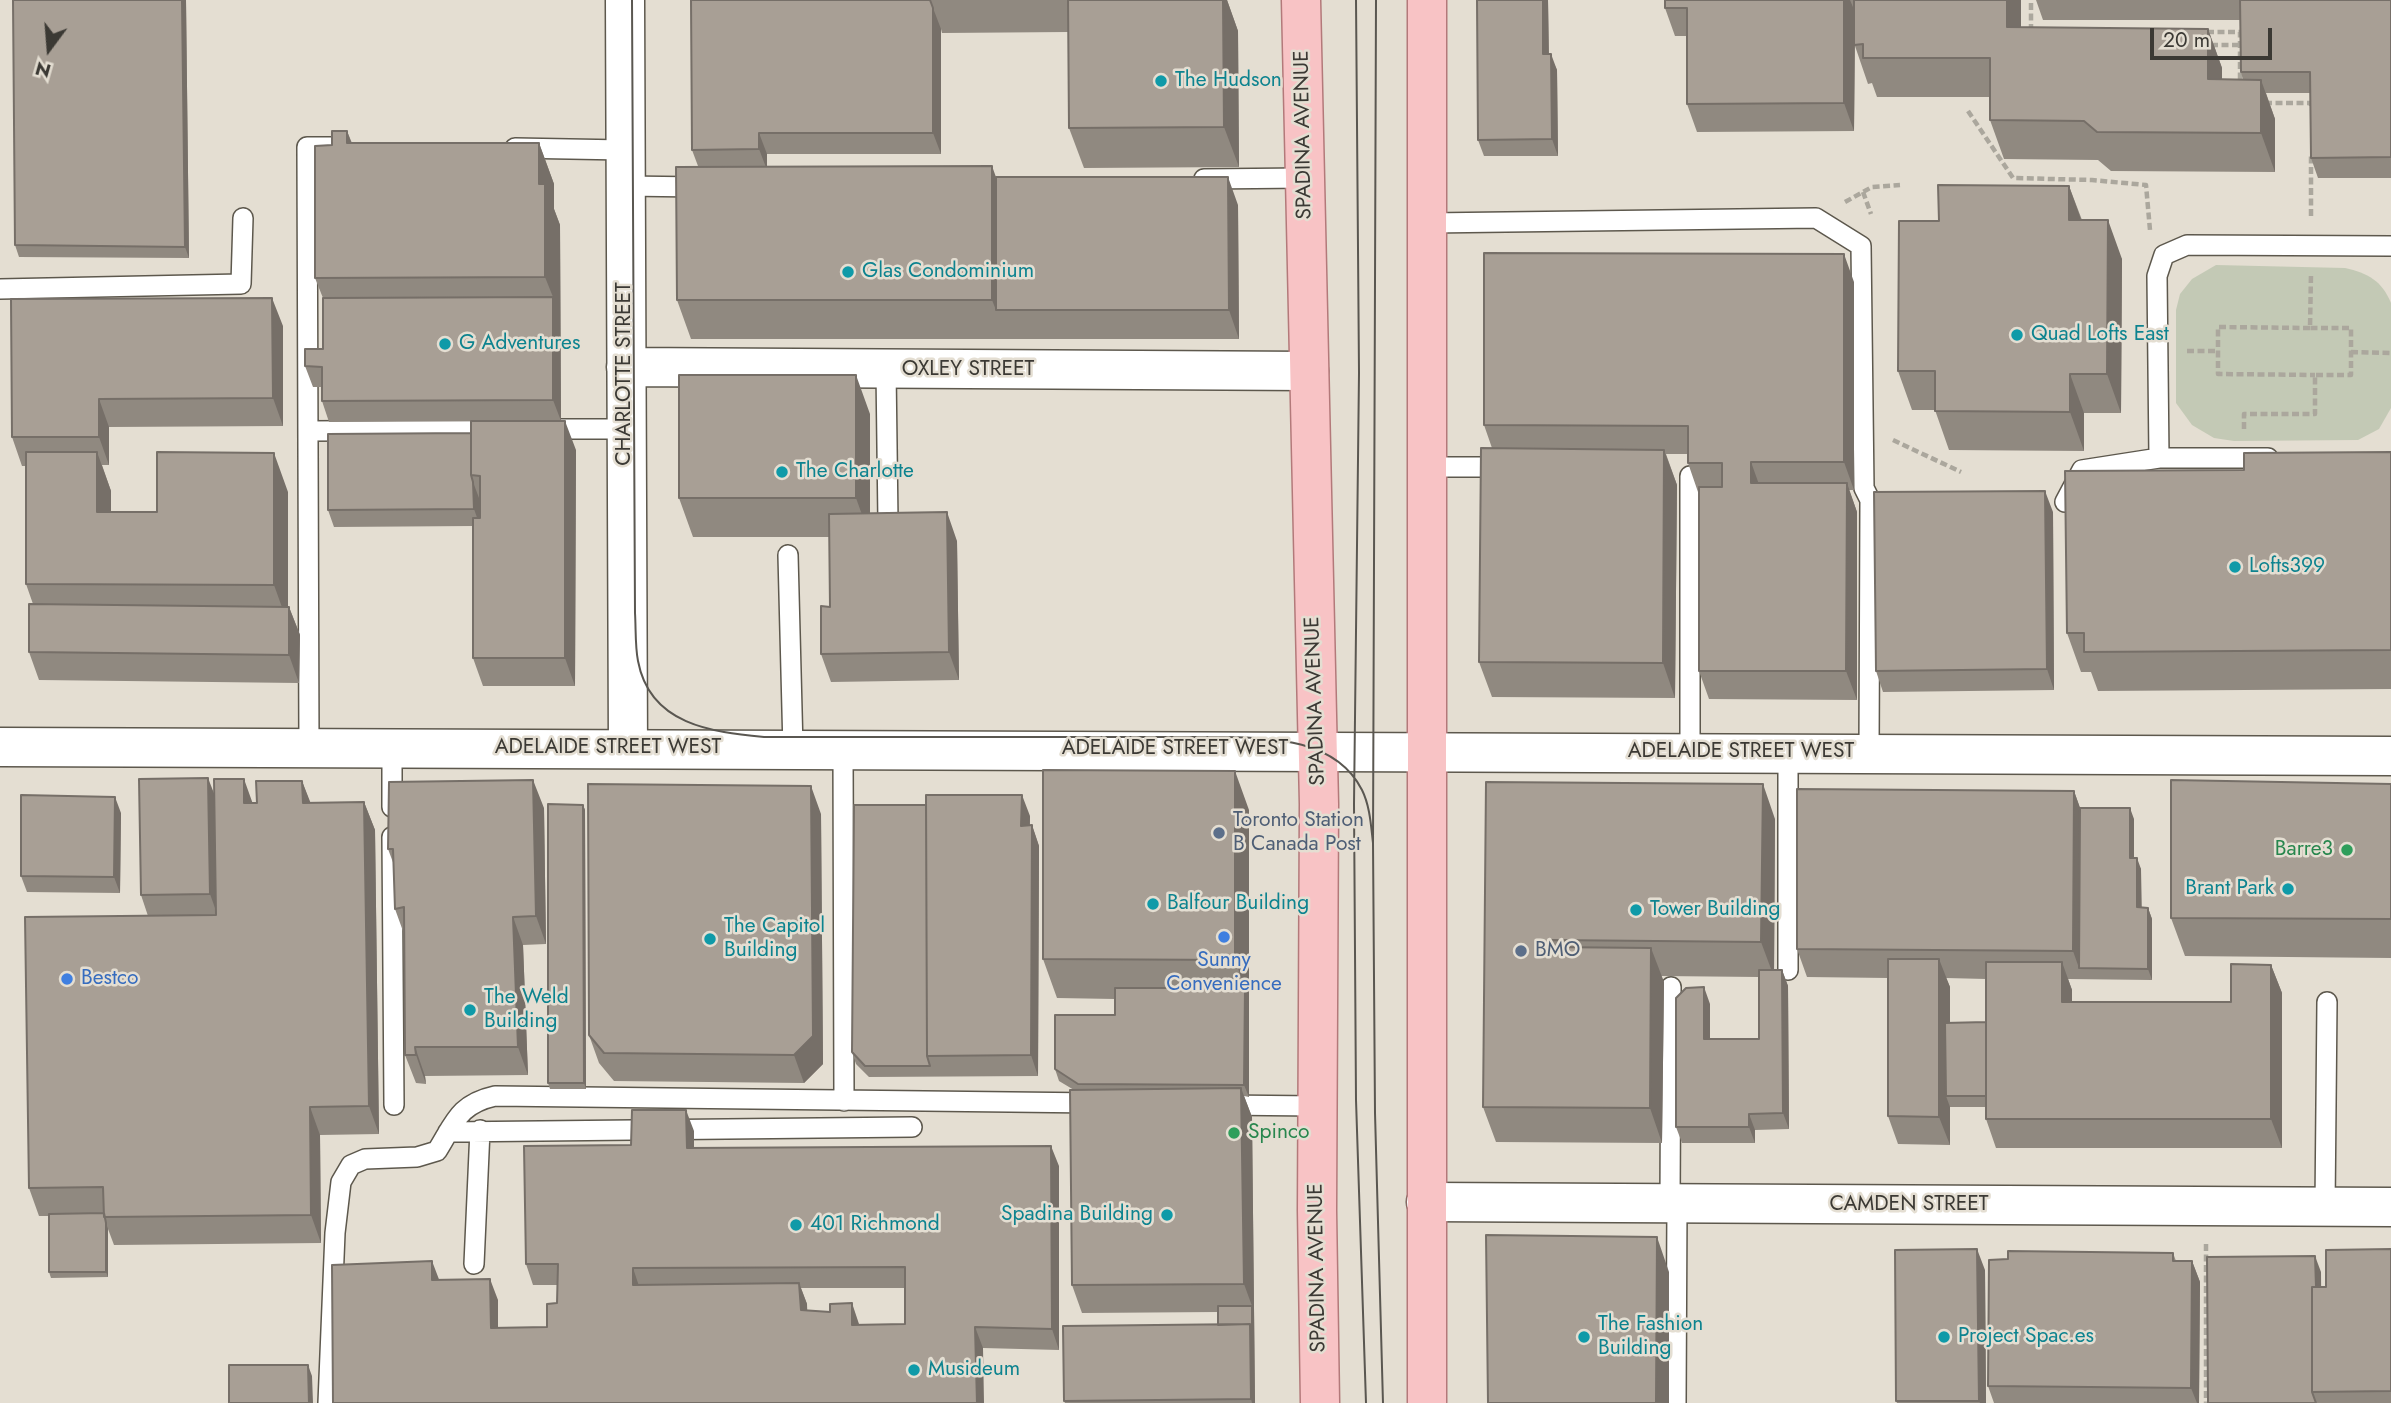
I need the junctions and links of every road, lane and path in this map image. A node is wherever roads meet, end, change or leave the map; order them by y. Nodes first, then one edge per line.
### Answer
1 (625, 0) edge
2 (1301, 0) edge
3 (1427, 0) edge
4 (2031, 0) edge
5 (2031, 31) junction
6 (2045, 32) edge
7 (2198, 32) edge
8 (2026, 38) edge
9 (2240, 45) junction
10 (2199, 46) edge
11 (2240, 92) edge
12 (2252, 103) edge
13 (1968, 111) edge
14 (2311, 116) edge
15 (2311, 142) edge
16 (362, 147) edge
17 (502, 148) edge
18 (624, 168) junction
19 (1304, 178) junction
20 (1181, 180) edge
21 (1900, 185) dead end
22 (723, 187) edge
23 (1863, 192) junction
24 (1872, 217) dead end
25 (243, 218) dead end
26 (1816, 218) junction
27 (1429, 223) junction
28 (2311, 245) junction
29 (2391, 246) edge
30 (2164, 255) junction
31 (0, 289) edge
32 (2311, 328) junction
33 (2201, 351) dead end
34 (2218, 351) junction
35 (2351, 352) junction
36 (2391, 353) edge
37 (626, 368) junction
38 (886, 370) junction
39 (1309, 371) junction
40 (2315, 375) junction
41 (625, 429) junction
42 (310, 431) junction
43 (2159, 458) junction
44 (2244, 458) junction
45 (2284, 458) edge
46 (1428, 467) junction
47 (1534, 467) edge
48 (1689, 476) edge
49 (2065, 502) edge
50 (888, 522) edge
51 (789, 555) edge
52 (0, 747) edge
53 (309, 748) junction
54 (392, 748) junction
55 (628, 748) junction
56 (843, 748) junction
57 (793, 749) junction
58 (1317, 750) junction
59 (1425, 750) junction
60 (1690, 752) junction
61 (1788, 752) junction
62 (1869, 753) junction
63 (2391, 756) edge
64 (1788, 970) dead end
65 (1671, 987) edge
66 (2327, 1002) dead end
67 (844, 1101) junction
68 (1122, 1104) edge
69 (1205, 1104) edge
70 (394, 1105) dead end
71 (1317, 1106) junction
72 (912, 1127) dead end
73 (480, 1130) junction
74 (448, 1132) junction
75 (1426, 1202) junction
76 (1673, 1204) junction
77 (2325, 1207) junction
78 (2391, 1207) edge
79 (2206, 1243) dead end
80 (474, 1264) dead end
81 (328, 1403) edge
82 (1320, 1403) edge
83 (1427, 1403) edge
84 (1676, 1403) edge
85 (2206, 1403) edge

1 - 18 main road, CHARLOTTE STREET
2 - 19 main road, SPADINA AVENUE
3 - 27 main road
4 - 5 path
5 - 6 path
5 - 8 path
7 - 9 path
9 - 10 path
9 - 11 path
12 - 14 path
13 - 30 path
15 - 28 path
16 - 42 lane
17 - 18 lane
18 - 22 lane
18 - 37 main road, CHARLOTTE STREET
19 - 20 lane
19 - 39 main road, SPADINA AVENUE
21 - 23 path
23 - 24 path
23 - 26 path
25 - 31 lane
26 - 27 lane
26 - 62 lane
27 - 46 main road
28 - 29 lane
28 - 30 lane
28 - 32 path
30 - 43 lane
32 - 34 path
32 - 35 path
33 - 34 path
34 - 40 path
35 - 36 path
35 - 40 path
37 - 38 main road, OXLEY STREET
37 - 41 main road, CHARLOTTE STREET
38 - 39 main road, OXLEY STREET
38 - 50 lane
39 - 58 main road, SPADINA AVENUE
40 - 44 path
41 - 42 lane
41 - 55 main road, CHARLOTTE STREET
42 - 53 lane
43 - 44 lane
43 - 49 lane
44 - 45 lane
46 - 47 lane
46 - 59 main road
48 - 60 lane
51 - 57 lane
52 - 53 main road, ADELAIDE STREET WEST
53 - 54 main road, ADELAIDE STREET WEST
54 - 55 main road, ADELAIDE STREET WEST
54 - 70 lane
55 - 57 main road, ADELAIDE STREET WEST
56 - 57 main road, ADELAIDE STREET WEST
56 - 58 main road, ADELAIDE STREET WEST
56 - 67 lane
58 - 59 main road, ADELAIDE STREET WEST
58 - 71 main road, SPADINA AVENUE
59 - 60 main road, ADELAIDE STREET WEST
59 - 75 main road
60 - 61 main road, ADELAIDE STREET WEST
61 - 62 main road, ADELAIDE STREET WEST
61 - 64 lane
62 - 63 main road, ADELAIDE STREET WEST
65 - 76 lane
66 - 77 lane
67 - 68 lane
67 - 74 lane
69 - 71 lane
71 - 82 main road, SPADINA AVENUE
72 - 73 lane
73 - 74 lane
73 - 80 lane
74 - 81 lane
75 - 76 main road, CAMDEN STREET
75 - 83 main road
76 - 77 main road, CAMDEN STREET
76 - 84 lane
77 - 78 main road, CAMDEN STREET
79 - 85 path

